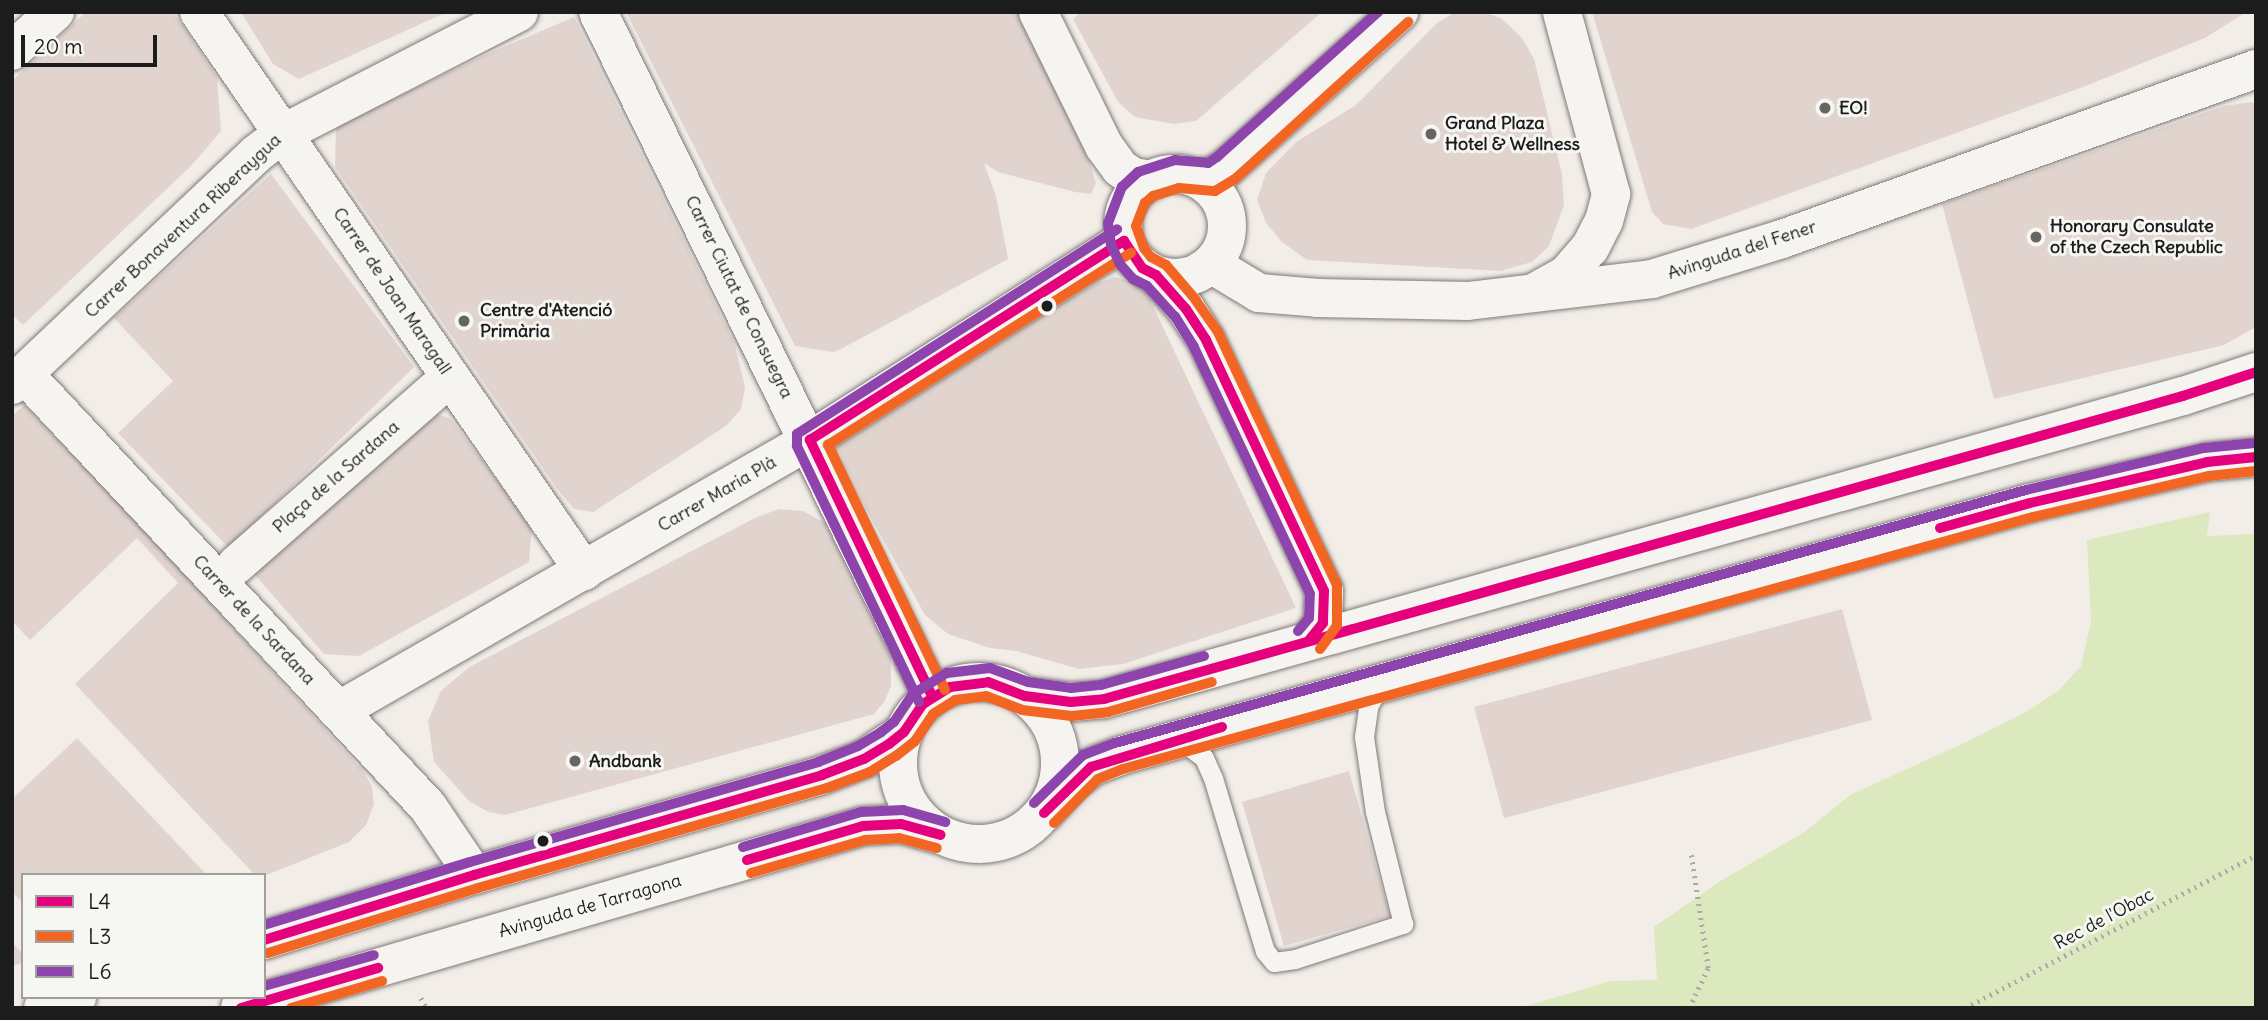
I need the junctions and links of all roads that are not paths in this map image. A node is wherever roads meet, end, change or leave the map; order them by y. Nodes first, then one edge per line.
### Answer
1 (55, 12) edge
2 (200, 12) edge
3 (519, 12) edge
4 (598, 12) edge
5 (1038, 12) edge
6 (1399, 12) edge
7 (1562, 12) edge
8 (12, 51) edge
9 (2256, 69) edge
10 (284, 133) junction
11 (1193, 177) junction
12 (1153, 180) junction
13 (1124, 241) junction
14 (1211, 264) junction
15 (1156, 275) junction
16 (1530, 295) junction
17 (2256, 372) edge
18 (18, 379) edge
19 (436, 389) dead end
20 (810, 440) junction
21 (2256, 457) edge
22 (236, 565) dead end
23 (583, 571) junction
24 (1309, 640) junction
25 (1380, 684) junction
26 (932, 696) junction
27 (1025, 696) junction
28 (338, 711) junction
29 (904, 732) junction
30 (1168, 742) junction
31 (1044, 813) junction
32 (941, 835) junction
33 (474, 875) junction
34 (266, 939) edge
35 (71, 999) edge
36 (43, 1008) edge
37 (240, 1008) edge

1 - 8 main road
2 - 10 main road, Carrer de Joan Maragall
3 - 10 main road, Carrer Bonaventura Riberaygua
4 - 20 main road, Carrer Ciutat de Consuegra
5 - 12 main road
6 - 11 main road
7 - 16 main road
9 - 16 main road, Avinguda del Fener
10 - 18 main road, Carrer Bonaventura Riberaygua
10 - 23 main road, Carrer de Joan Maragall
11 - 12 main road
11 - 14 main road
12 - 13 main road
13 - 15 main road
13 - 20 main road, Carrer Maria Plà
14 - 15 main road
14 - 16 main road, Avinguda del Fener
15 - 24 main road
17 - 24 main road
18 - 28 main road, Carrer de la Sardana
19 - 22 main road, Plaça de la Sardana
20 - 23 main road, Carrer Maria Plà
20 - 26 main road, Carrer Ciutat de Consuegra
21 - 25 main road
23 - 28 main road, Carrer Maria Plà
24 - 27 main road
25 - 30 main road
25 - 30 lane
26 - 27 main road
26 - 29 main road
27 - 31 main road
28 - 33 main road, Carrer de la Sardana
29 - 32 main road
29 - 33 main road
30 - 31 main road
31 - 32 main road
32 - 37 main road, Avinguda de Tarragona
33 - 34 main road
35 - 36 main road

